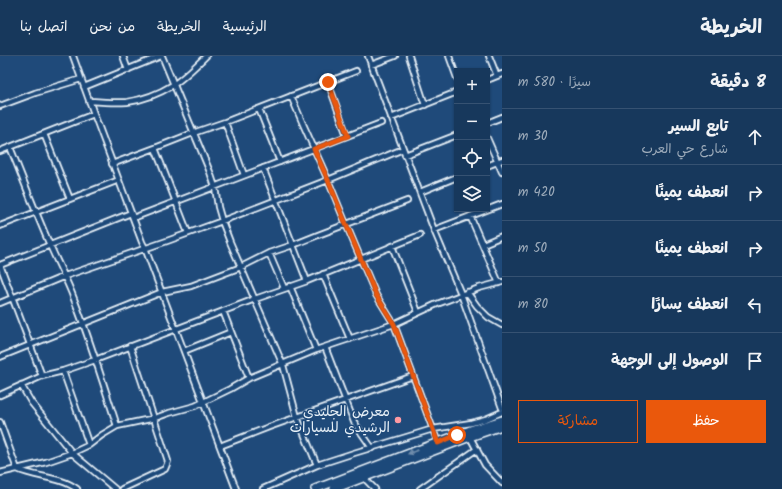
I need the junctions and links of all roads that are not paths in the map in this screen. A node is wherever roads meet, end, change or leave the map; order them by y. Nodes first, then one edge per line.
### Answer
1 (73, 56) edge
2 (123, 56) edge
3 (162, 56) edge
4 (206, 56) edge
5 (368, 56) edge
6 (395, 56) edge
7 (409, 56) edge
8 (449, 56) edge
9 (489, 56) edge
10 (201, 58) edge
11 (371, 65) junction
12 (128, 70) junction
13 (454, 70) edge
14 (356, 71) dead end
15 (502, 74) edge
16 (497, 76) junction
17 (81, 79) junction
18 (490, 79) edge
19 (328, 82) junction
20 (173, 85) junction
21 (84, 87) junction
22 (454, 93) edge
23 (291, 96) junction
24 (89, 102) junction
25 (425, 105) junction
26 (0, 106) edge
27 (259, 109) junction
28 (94, 114) junction
29 (502, 117) edge
30 (391, 118) junction
31 (225, 122) junction
32 (490, 122) edge
33 (381, 123) dead end
34 (193, 133) junction
35 (44, 134) junction
36 (348, 136) junction
37 (454, 136) edge
38 (488, 140) edge
39 (10, 147) junction
40 (155, 148) junction
41 (314, 149) junction
42 (403, 149) junction
43 (0, 151) edge
44 (405, 154) junction
45 (500, 161) edge
46 (280, 162) junction
47 (112, 164) junction
48 (490, 165) edge
49 (263, 168) junction
50 (502, 172) edge
51 (244, 175) junction
52 (454, 178) edge
53 (119, 180) junction
54 (328, 180) junction
55 (215, 187) junction
56 (420, 192) junction
57 (70, 199) junction
58 (275, 200) junction
59 (176, 201) junction
60 (407, 201) dead end
61 (502, 204) edge
62 (36, 212) junction
63 (132, 216) junction
64 (470, 216) junction
65 (222, 221) junction
66 (1, 224) edge
67 (346, 224) junction
68 (434, 230) junction
69 (188, 234) junction
70 (420, 235) dead end
71 (502, 236) edge
72 (483, 244) junction
73 (50, 245) junction
74 (293, 245) junction
75 (392, 246) junction
76 (145, 248) junction
77 (269, 254) junction
78 (361, 259) junction
79 (0, 265) edge
80 (241, 267) junction
81 (323, 274) junction
82 (65, 276) junction
83 (307, 281) junction
84 (501, 282) edge
85 (290, 286) junction
86 (284, 288) junction
87 (162, 292) junction
88 (467, 292) junction
89 (461, 294) junction
90 (12, 298) junction
91 (255, 299) junction
92 (0, 303) edge
93 (223, 311) junction
94 (418, 312) junction
95 (83, 323) junction
96 (394, 324) junction
97 (502, 325) edge
98 (175, 329) junction
99 (231, 332) junction
100 (350, 339) junction
101 (30, 344) junction
102 (130, 346) junction
103 (325, 347) junction
104 (316, 350) junction
105 (184, 351) junction
106 (0, 357) edge
107 (95, 360) junction
108 (283, 365) junction
109 (63, 371) junction
110 (42, 376) junction
111 (413, 376) junction
112 (249, 378) junction
113 (21, 385) junction
114 (0, 395) edge
115 (345, 400) junction
116 (203, 403) junction
117 (502, 406) edge
118 (502, 412) edge
119 (297, 417) junction
120 (155, 418) junction
121 (502, 420) edge
122 (0, 422) edge
123 (117, 426) junction
124 (502, 426) edge
125 (433, 429) junction
126 (470, 437) junction
127 (438, 443) junction
128 (89, 445) junction
129 (220, 446) junction
130 (372, 448) junction
131 (477, 449) junction
132 (72, 453) junction
133 (317, 465) junction
134 (18, 469) junction
135 (0, 473) edge
136 (364, 478) junction
137 (341, 482) junction
138 (502, 483) edge
139 (351, 486) edge
140 (77, 489) edge
141 (115, 489) edge
142 (122, 489) edge
143 (236, 489) edge
144 (263, 489) edge
145 (315, 489) edge
146 (334, 489) edge
147 (375, 489) edge
148 (420, 489) edge

1 - 17 street
2 - 12 street
3 - 12 street
3 - 20 street
4 - 10 street
5 - 11 street
6 - 11 street
7 - 25 street
8 - 13 street
9 - 16 street
10 - 20 street
11 - 30 street
12 - 21 street
14 - 19 street
15 - 16 street
16 - 18 street
17 - 21 street
17 - 26 street
19 - 23 street
19 - 36 street
20 - 24 street
20 - 34 street
21 - 24 street
22 - 25 street
23 - 27 street
23 - 41 street
24 - 28 street
25 - 30 street
27 - 31 street
27 - 46 street
28 - 35 street
28 - 47 street
29 - 32 street
30 - 42 street
31 - 34 street
31 - 51 street
33 - 36 street
34 - 40 street
34 - 55 street
35 - 39 street
35 - 57 street
36 - 41 street
37 - 44 street
38 - 45 street
39 - 43 street
39 - 62 street
40 - 47 street
40 - 59 street
41 - 46 street
41 - 54 street
42 - 44 street
42 - 54 street
44 - 56 street
45 - 48 street
45 - 50 street
46 - 49 street
47 - 53 street
49 - 51 street
49 - 58 street
51 - 55 street
52 - 56 street
53 - 57 street
53 - 63 street
54 - 58 street
54 - 67 street
55 - 59 street
55 - 65 street
56 - 68 street
57 - 62 street
58 - 65 street
58 - 74 street
59 - 63 street
59 - 69 street
60 - 67 street
61 - 64 street
62 - 66 street
62 - 73 street
63 - 73 street
63 - 76 street
64 - 68 street
64 - 72 street
65 - 69 street
65 - 80 street
67 - 74 street
67 - 78 street
68 - 89 street
69 - 76 street
70 - 75 street
71 - 72 street
72 - 84 street
73 - 79 street
73 - 82 street
74 - 77 street
74 - 83 street
75 - 78 street
75 - 94 street
76 - 82 street
76 - 87 street
77 - 80 street
77 - 86 street
78 - 81 street
78 - 96 street
79 - 90 street
80 - 87 street
80 - 91 street
81 - 83 street
81 - 100 street
82 - 90 street
82 - 95 street
83 - 85 street
84 - 88 street
85 - 86 street
85 - 104 street
86 - 91 street
87 - 95 street
87 - 98 street
88 - 89 street
88 - 97 street
89 - 94 street
89 - 117 street
90 - 92 street
90 - 101 street
91 - 93 street
91 - 108 street
93 - 98 street
93 - 99 street
94 - 96 street
95 - 101 street
95 - 107 street
96 - 100 street
96 - 111 street
98 - 102 street
98 - 105 street
99 - 105 street
99 - 112 street
100 - 103 street
101 - 106 street
101 - 110 street
102 - 107 street
102 - 120 street
103 - 104 street
103 - 115 street
104 - 108 street
105 - 116 street
107 - 109 street
107 - 123 street
108 - 112 street
108 - 119 street
109 - 110 street
109 - 128 street
110 - 113 street
111 - 115 street
111 - 125 street
112 - 116 street
113 - 114 street
113 - 132 street
115 - 119 street
115 - 130 street
116 - 120 street
116 - 129 street
118 - 125 street
119 - 129 street
119 - 133 street
120 - 123 street
120 - 142 street
121 - 127 main road
122 - 134 street
123 - 128 street
124 - 126 main road
125 - 127 street
125 - 130 street
126 - 131 street
126 - 136 main road
127 -> 137 main road
128 - 132 street
129 - 143 street
130 - 133 street
131 - 138 street
131 - 148 street
132 - 134 street
132 - 141 street
133 - 144 street
134 - 135 street
134 - 140 street
136 - 139 main road
136 - 147 street
137 - 139 main road
137 - 145 main road
137 - 146 main road

